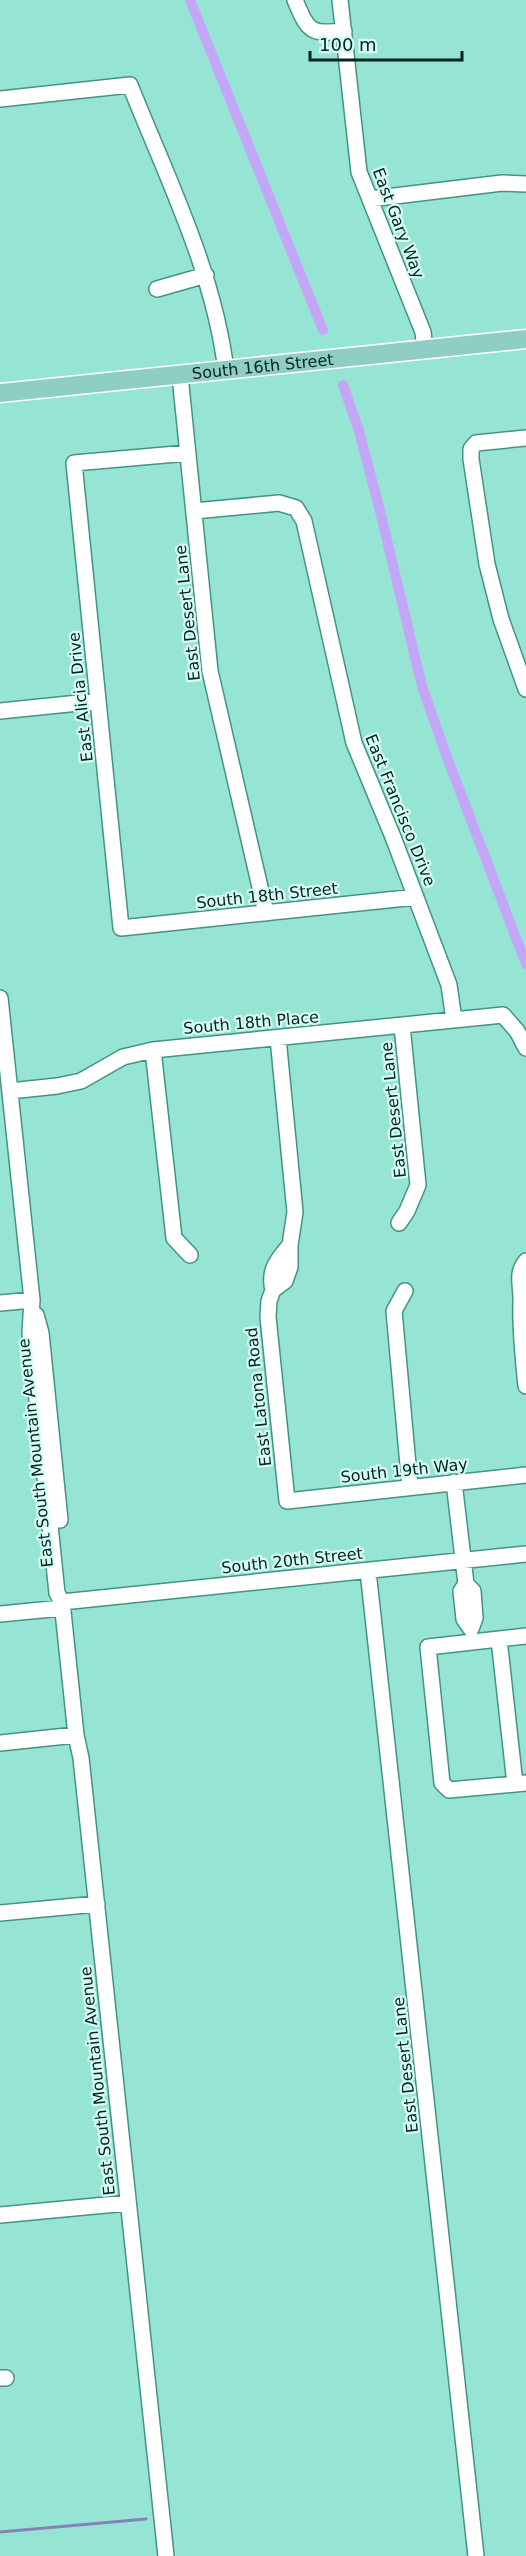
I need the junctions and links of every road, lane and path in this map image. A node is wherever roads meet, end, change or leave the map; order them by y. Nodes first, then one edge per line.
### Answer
1 (295, 0) edge
2 (340, 0) edge
3 (344, 31) junction
4 (0, 99) edge
5 (526, 184) edge
6 (370, 199) junction
7 (206, 275) junction
8 (157, 289) dead end
9 (526, 339) edge
10 (425, 350) junction
11 (226, 371) junction
12 (180, 376) junction
13 (0, 393) edge
14 (526, 438) edge
15 (188, 453) junction
16 (195, 511) junction
17 (525, 683) edge
18 (98, 701) junction
19 (0, 711) edge
20 (416, 897) junction
21 (266, 913) junction
22 (122, 928) joint
23 (0, 998) edge
24 (454, 1020) junction
25 (402, 1026) junction
26 (278, 1038) junction
27 (526, 1048) edge
28 (153, 1050) junction
29 (10, 1090) junction
30 (399, 1223) dead end
31 (190, 1255) dead end
32 (526, 1262) edge
33 (405, 1291) dead end
34 (524, 1298) edge
35 (32, 1300) junction
36 (0, 1303) edge
37 (526, 1386) edge
38 (526, 1475) edge
39 (454, 1482) junction
40 (410, 1487) junction
41 (287, 1501) joint
42 (526, 1554) edge
43 (463, 1561) junction
44 (368, 1571) junction
45 (62, 1605) junction
46 (0, 1614) edge
47 (472, 1636) junction
48 (526, 1636) edge
49 (499, 1639) junction
50 (76, 1736) junction
51 (0, 1743) edge
52 (521, 1783) edge
53 (97, 1904) junction
54 (0, 1912) edge
55 (127, 2202) junction
56 (0, 2215) edge
57 (166, 2556) edge
58 (476, 2556) edge

1 - 3 street
2 - 3 street, East Gary Way
3 - 6 street, East Gary Way
4 - 7 street
5 - 6 street
6 - 10 street, East Gary Way
7 - 8 street
7 - 11 street
9 - 10 main road, South 16th Street
10 - 11 main road, South 16th Street
11 - 12 main road, South 16th Street
12 - 13 main road, South 16th Street
12 - 15 street, East Desert Lane
14 - 17 street
15 - 16 street, East Desert Lane
15 - 18 street, East Alicia Drive
16 - 20 street, East Francisco Drive
16 - 21 street, East Desert Lane
18 - 19 street
18 - 22 street, East Alicia Drive
20 - 21 street, South 18th Street
20 - 24 street, East Francisco Drive
21 - 22 street, South 18th Street
23 - 29 street, East South Mountain Avenue
24 - 25 street, South 18th Place
24 - 27 street, South 18th Place
25 - 26 street, South 18th Place
25 - 30 street, East Desert Lane
26 - 28 street, South 18th Place
26 - 41 street, East Latona Road
28 - 29 street, South 18th Place
28 - 31 street
29 - 35 street, East South Mountain Avenue
32 - 34 street
33 - 40 street
34 - 37 street
35 - 36 street
35 - 45 street, East South Mountain Avenue
38 - 39 street, South 19th Way
39 - 40 street, South 19th Way
39 - 43 street
40 - 41 street, South 19th Way
42 - 43 street, South 20th Street
43 - 44 street, South 20th Street
43 - 47 street
44 - 45 street, South 20th Street
44 - 58 street, East Desert Lane
45 - 46 street, South 20th Street
45 - 50 street, East South Mountain Avenue
47 - 49 street
47 - 52 street
48 - 49 street
49 - 52 street
50 - 51 street
50 - 53 street, East South Mountain Avenue
53 - 54 street
53 - 55 street, East South Mountain Avenue
55 - 56 street
55 - 57 street, East South Mountain Avenue

